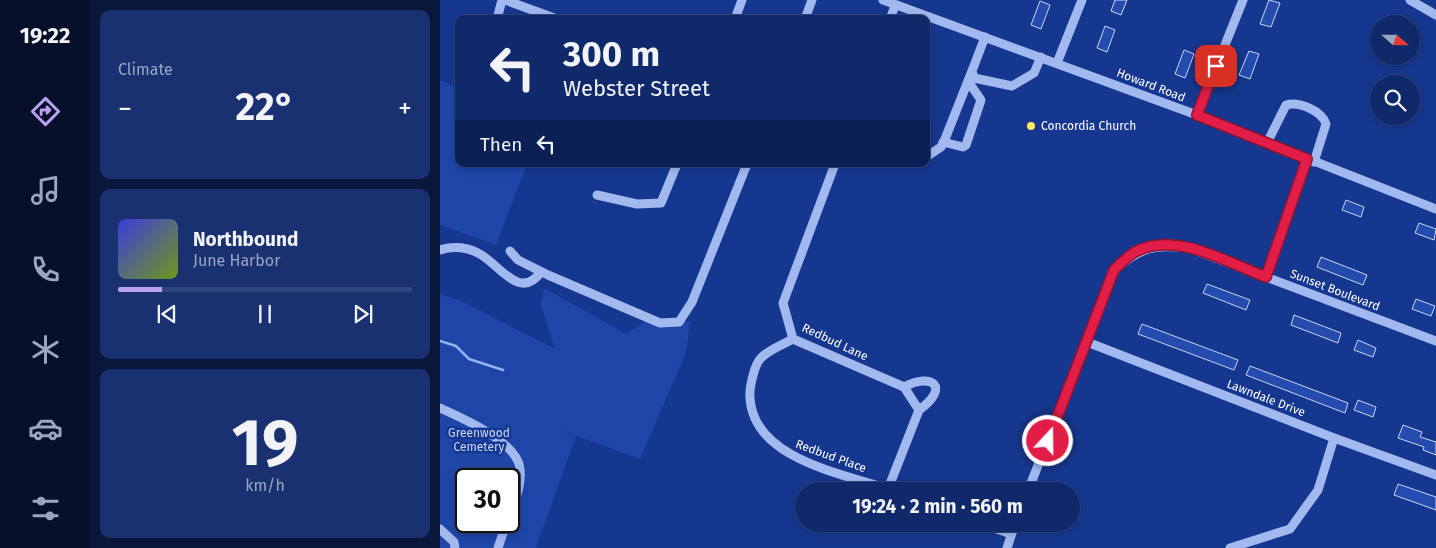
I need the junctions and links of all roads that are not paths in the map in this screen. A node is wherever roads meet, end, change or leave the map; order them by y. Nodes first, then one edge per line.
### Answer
1 (504, 0) edge
2 (742, 0) edge
3 (812, 0) edge
4 (883, 0) edge
5 (1082, 0) edge
6 (1242, 0) edge
7 (1410, 0) edge
8 (895, 6) junction
9 (498, 15) edge
10 (546, 15) edge
11 (736, 15) edge
12 (806, 15) edge
13 (892, 15) edge
14 (921, 15) edge
15 (1436, 15) edge
16 (930, 18) edge
17 (984, 37) junction
18 (1041, 57) junction
19 (1057, 62) junction
20 (972, 71) junction
21 (968, 81) junction
22 (1197, 115) junction
23 (943, 142) junction
24 (1267, 143) junction
25 (930, 153) edge
26 (1310, 160) junction
27 (676, 167) edge
28 (746, 167) edge
29 (835, 167) edge
30 (596, 195) dead end
31 (1436, 209) edge
32 (440, 250) edge
33 (510, 251) dead end
34 (541, 272) junction
35 (1266, 277) junction
36 (793, 339) junction
37 (1436, 341) edge
38 (1087, 342) junction
39 (904, 387) junction
40 (440, 408) edge
41 (919, 410) junction
42 (1334, 438) junction
43 (520, 468) edge
44 (1436, 475) edge
45 (865, 482) edge
46 (894, 482) edge
47 (1032, 482) edge
48 (440, 529) edge
49 (1005, 532) edge
50 (503, 533) edge
51 (1011, 534) joint
52 (455, 548) edge
53 (498, 548) edge
54 (1007, 548) edge
55 (1230, 548) edge

1 - 9 street
1 - 10 street
2 - 11 street
3 - 12 street
4 - 8 street, Howard Road
5 - 19 street
6 - 22 street
7 - 15 street
8 - 13 street
8 - 14 street, Howard Road
16 - 17 street, Howard Road
17 - 18 street, Howard Road
17 - 20 street
18 - 19 street, Howard Road
18 - 20 street
19 - 22 street, Howard Road
20 - 21 street
21 - 23 street
21 - 23 street
22 - 24 street, Howard Road
23 - 25 street
24 - 26 street, Howard Road
24 - 26 street
26 - 31 street, Howard Road
26 - 35 street
27 - 30 street
28 - 34 street
29 - 36 street, Redbud Lane
32 - 34 street
33 - 34 street
35 - 37 street, Sunset Boulevard
35 - 38 street, Sunset Boulevard
36 - 39 street, Redbud Lane
36 - 45 street, Redbud Place
38 - 42 street, Lawndale Drive
38 - 47 street, Sunset Boulevard
39 - 41 street
39 - 41 street
40 - 43 street
41 - 46 street
42 - 44 street, Lawndale Drive
42 - 55 street
48 - 52 street
49 - 51 street
50 - 53 street
51 - 54 street

